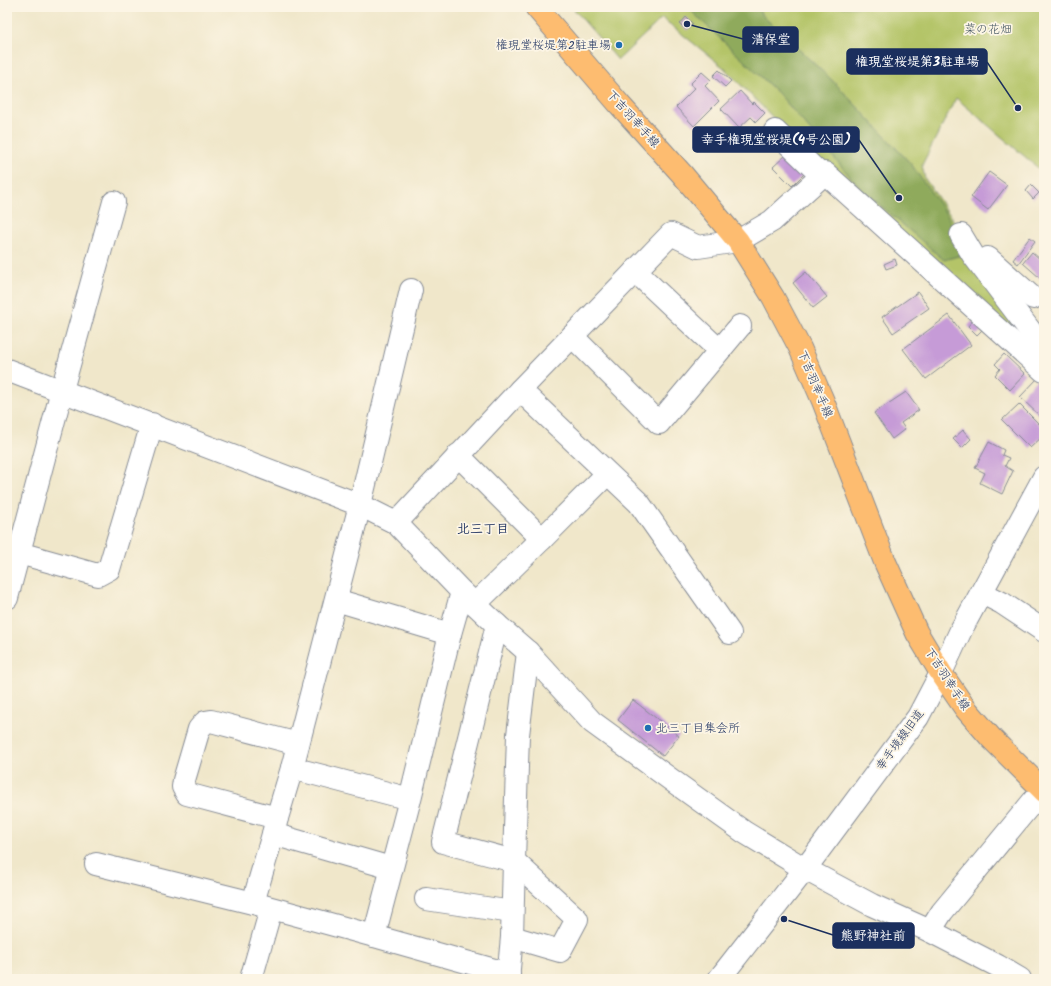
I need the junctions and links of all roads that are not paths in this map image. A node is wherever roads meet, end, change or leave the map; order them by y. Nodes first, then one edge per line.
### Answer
1 (536, 7) edge
2 (775, 131) dead end
3 (822, 176) junction
4 (114, 202) dead end
5 (738, 241) junction
6 (635, 271) junction
7 (411, 290) dead end
8 (1038, 315) edge
9 (740, 326) dead end
10 (572, 336) junction
11 (1044, 349) edge
12 (719, 350) junction
13 (7, 370) edge
14 (1044, 371) edge
15 (62, 390) junction
16 (520, 390) junction
17 (152, 424) junction
18 (458, 455) junction
19 (607, 474) junction
20 (1044, 477) edge
21 (360, 505) junction
22 (396, 523) junction
23 (542, 539) junction
24 (19, 553) junction
25 (982, 593) junction
26 (7, 598) edge
27 (469, 598) junction
28 (336, 600) junction
29 (497, 625) junction
30 (1044, 631) edge
31 (730, 633) dead end
32 (450, 634) junction
33 (528, 652) junction
34 (941, 673) junction
35 (298, 744) junction
36 (292, 768) junction
37 (1043, 789) edge
38 (410, 799) junction
39 (275, 826) junction
40 (514, 861) junction
41 (96, 864) dead end
42 (391, 868) junction
43 (805, 869) junction
44 (426, 899) dead end
45 (262, 906) junction
46 (512, 912) junction
47 (930, 931) junction
48 (374, 936) junction
49 (512, 937) junction
50 (509, 976) edge
51 (251, 979) edge
52 (719, 979) edge
53 (1020, 979) edge

1 - 5 main road, 下吉羽幸手線
2 - 3 street
3 - 5 street
3 - 14 street
4 - 15 street
5 - 6 street
5 - 34 main road, 下吉羽幸手線
6 - 10 street
6 - 12 street
7 - 21 street
8 - 11 street
9 - 12 street
10 - 12 street
10 - 16 street
13 - 15 street
15 - 17 street
15 - 24 street
16 - 18 street
16 - 19 street
17 - 21 street
17 - 24 street
18 - 22 street
18 - 23 street
19 - 23 street
19 - 31 street
20 - 25 street, 幸手境線旧道
21 - 22 street
21 - 28 street
22 - 27 street
23 - 27 street
24 - 26 street
25 - 30 street
25 - 34 street, 幸手境線旧道
27 - 29 street
27 - 32 street
28 - 32 street
28 - 35 street
29 - 33 street
29 - 40 street
32 - 38 street
33 - 40 street
33 - 43 street
34 - 37 main road, 下吉羽幸手線
34 - 43 street, 幸手境線旧道
35 - 36 street
35 - 39 street
36 - 38 street
36 - 39 street
37 - 47 street
38 - 42 street
39 - 42 street
39 - 45 street
40 - 46 street
40 - 49 street
41 - 45 street
42 - 48 street
43 - 47 street
43 - 52 street, 幸手境線旧道
44 - 46 street
45 - 48 street
45 - 51 street
46 - 49 street
47 - 53 street
48 - 50 street
49 - 50 street

